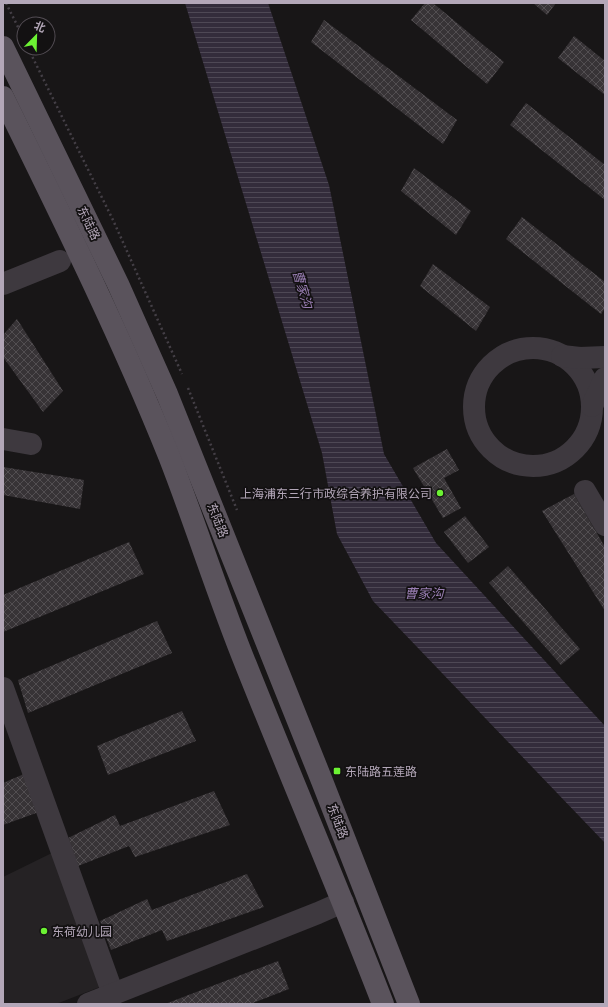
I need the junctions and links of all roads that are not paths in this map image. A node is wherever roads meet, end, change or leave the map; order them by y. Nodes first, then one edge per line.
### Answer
1 (3, 47) edge
2 (3, 97) edge
3 (60, 261) dead end
4 (3, 284) edge
5 (562, 356) junction
6 (605, 357) edge
7 (605, 378) edge
8 (592, 406) junction
9 (3, 439) edge
10 (31, 444) dead end
11 (585, 491) dead end
12 (605, 525) edge
13 (3, 688) edge
14 (343, 902) junction
15 (113, 994) junction
16 (88, 1004) edge
17 (383, 1004) edge
18 (409, 1004) edge

1 - 18 main road, 东陆路
2 - 14 main road, 东陆路
3 - 4 street
5 - 6 street
5 - 8 street
5 - 8 street
7 - 8 street
9 - 10 street
11 - 12 street
13 - 15 street
14 - 15 street
14 - 17 main road, 东陆路
15 - 16 street

